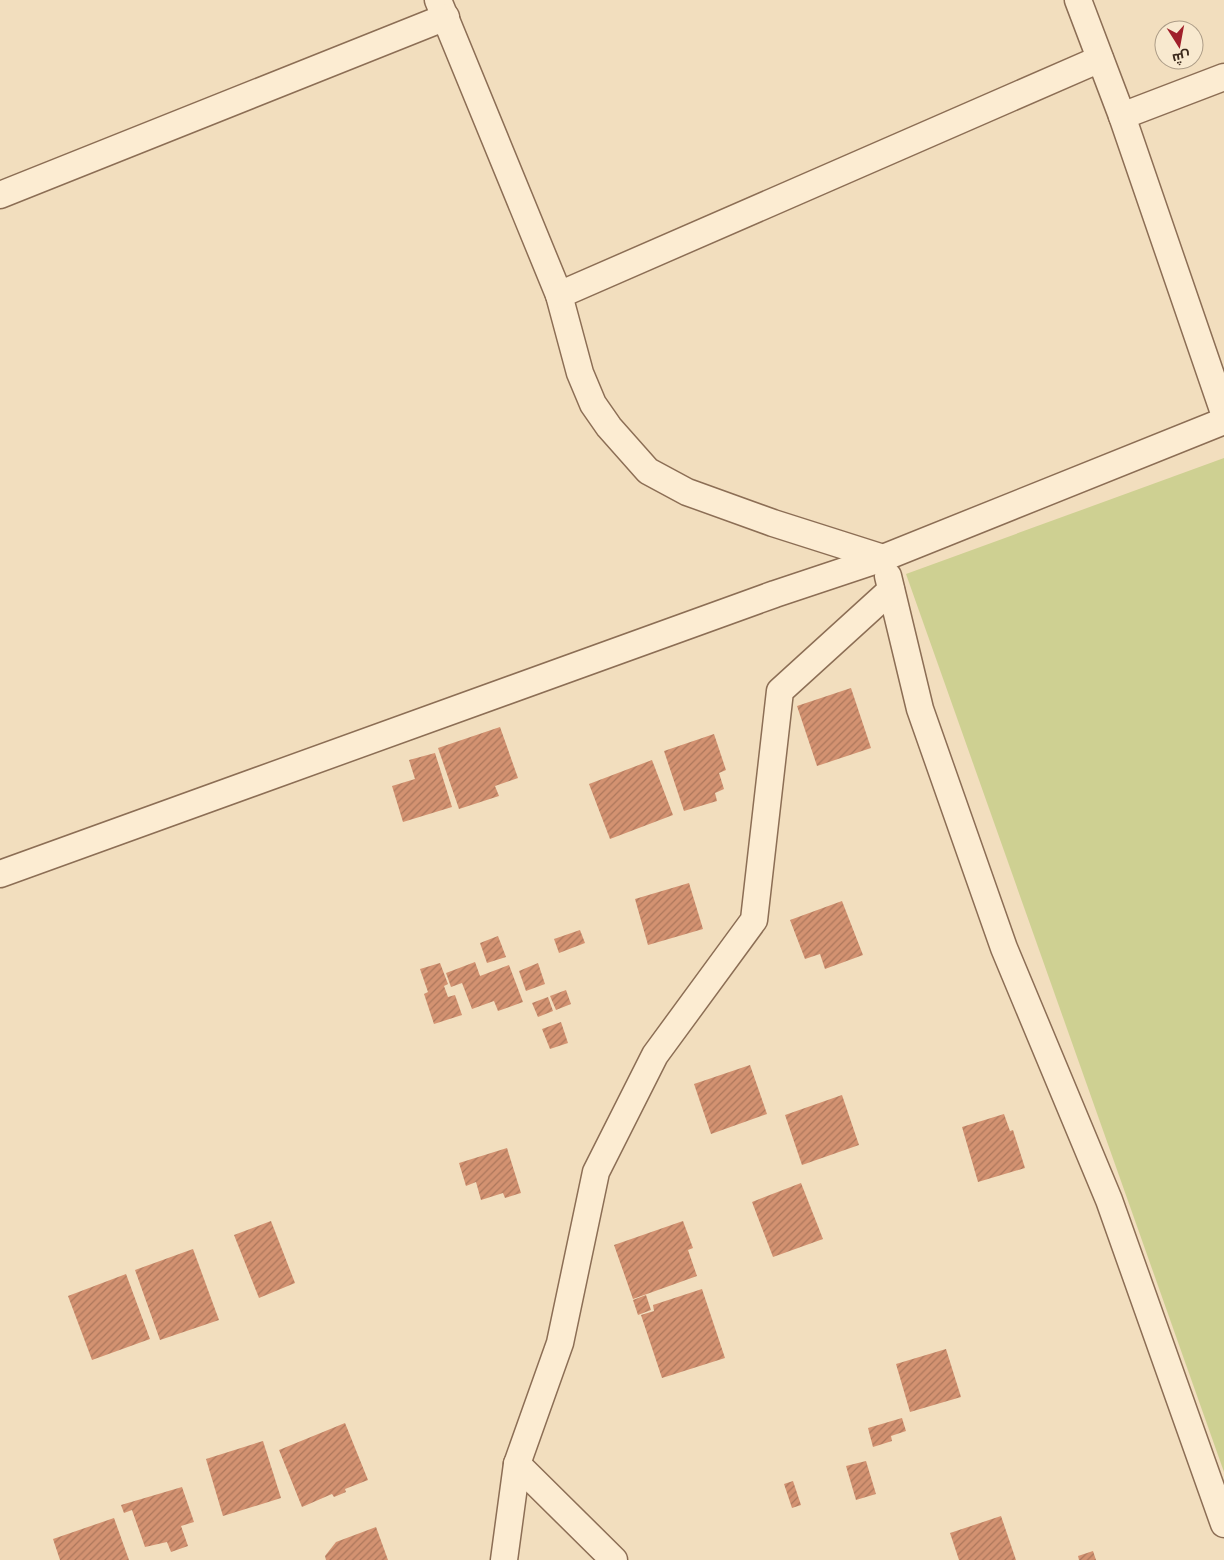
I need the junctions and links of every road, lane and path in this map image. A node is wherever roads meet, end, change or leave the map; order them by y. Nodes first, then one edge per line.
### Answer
1 (1078, 0) edge
2 (442, 9) edge
3 (1100, 59) junction
4 (1224, 77) edge
5 (1122, 116) junction
6 (0, 196) edge
7 (560, 295) junction
8 (1224, 413) edge
9 (1224, 421) edge
10 (883, 558) junction
11 (891, 590) junction
12 (0, 874) edge
13 (517, 1464) junction
14 (1224, 1524) edge
15 (504, 1560) edge
16 (614, 1560) edge

1 - 3 street
2 - 6 street
2 - 7 street
3 - 5 street
3 - 7 street
4 - 5 street
5 - 8 street
7 - 10 street
9 - 10 street
10 - 11 street
10 - 12 street
11 - 13 street
11 - 14 street
13 - 15 street
13 - 16 street

